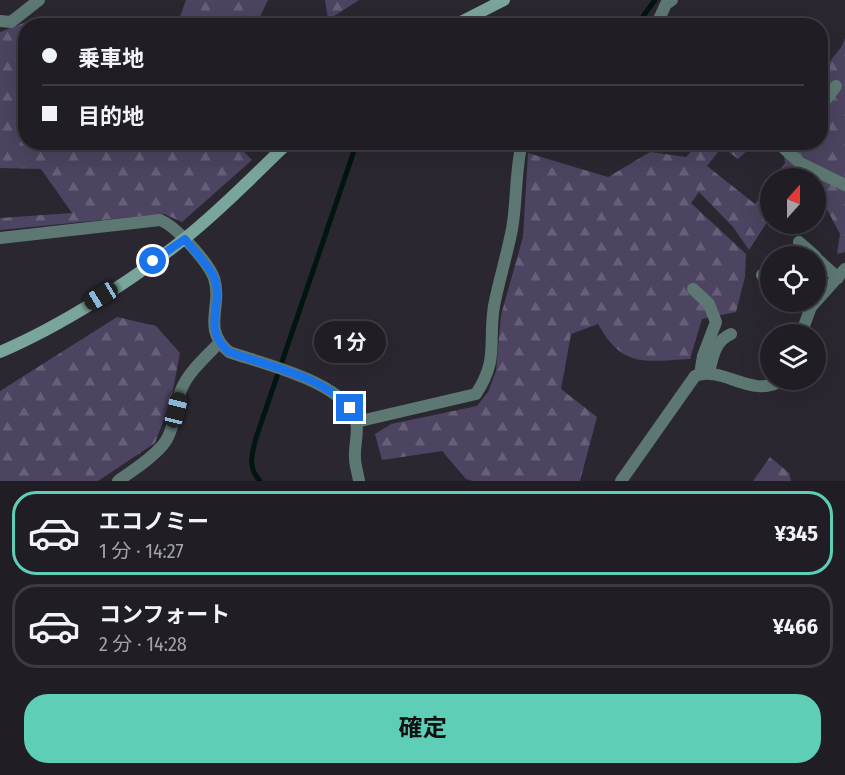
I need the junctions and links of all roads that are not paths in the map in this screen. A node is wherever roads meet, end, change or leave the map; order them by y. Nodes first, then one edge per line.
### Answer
1 (39, 0) edge
2 (504, 0) edge
3 (672, 0) edge
4 (469, 18) edge
5 (660, 18) edge
6 (0, 21) edge
7 (836, 86) dead end
8 (828, 96) edge
9 (280, 150) edge
10 (520, 150) edge
11 (793, 150) edge
12 (845, 185) edge
13 (0, 238) edge
14 (185, 239) junction
15 (799, 243) dead end
16 (802, 246) edge
17 (826, 264) edge
18 (842, 273) edge
19 (693, 289) dead end
20 (826, 291) edge
21 (731, 334) dead end
22 (219, 343) junction
23 (0, 352) edge
24 (705, 373) junction
25 (760, 385) edge
26 (356, 422) junction
27 (118, 481) edge
28 (359, 481) edge
29 (621, 481) edge

1 - 6 street
2 - 4 street
3 - 5 street
7 - 8 street
9 - 14 street
10 - 26 street
11 - 12 street
13 - 14 street
14 - 22 street
14 - 23 street
15 - 16 street
17 - 18 street
18 - 20 street
19 - 24 street
21 - 24 street
22 - 26 street
22 - 27 street
24 - 25 street
24 - 29 street
26 - 28 street

